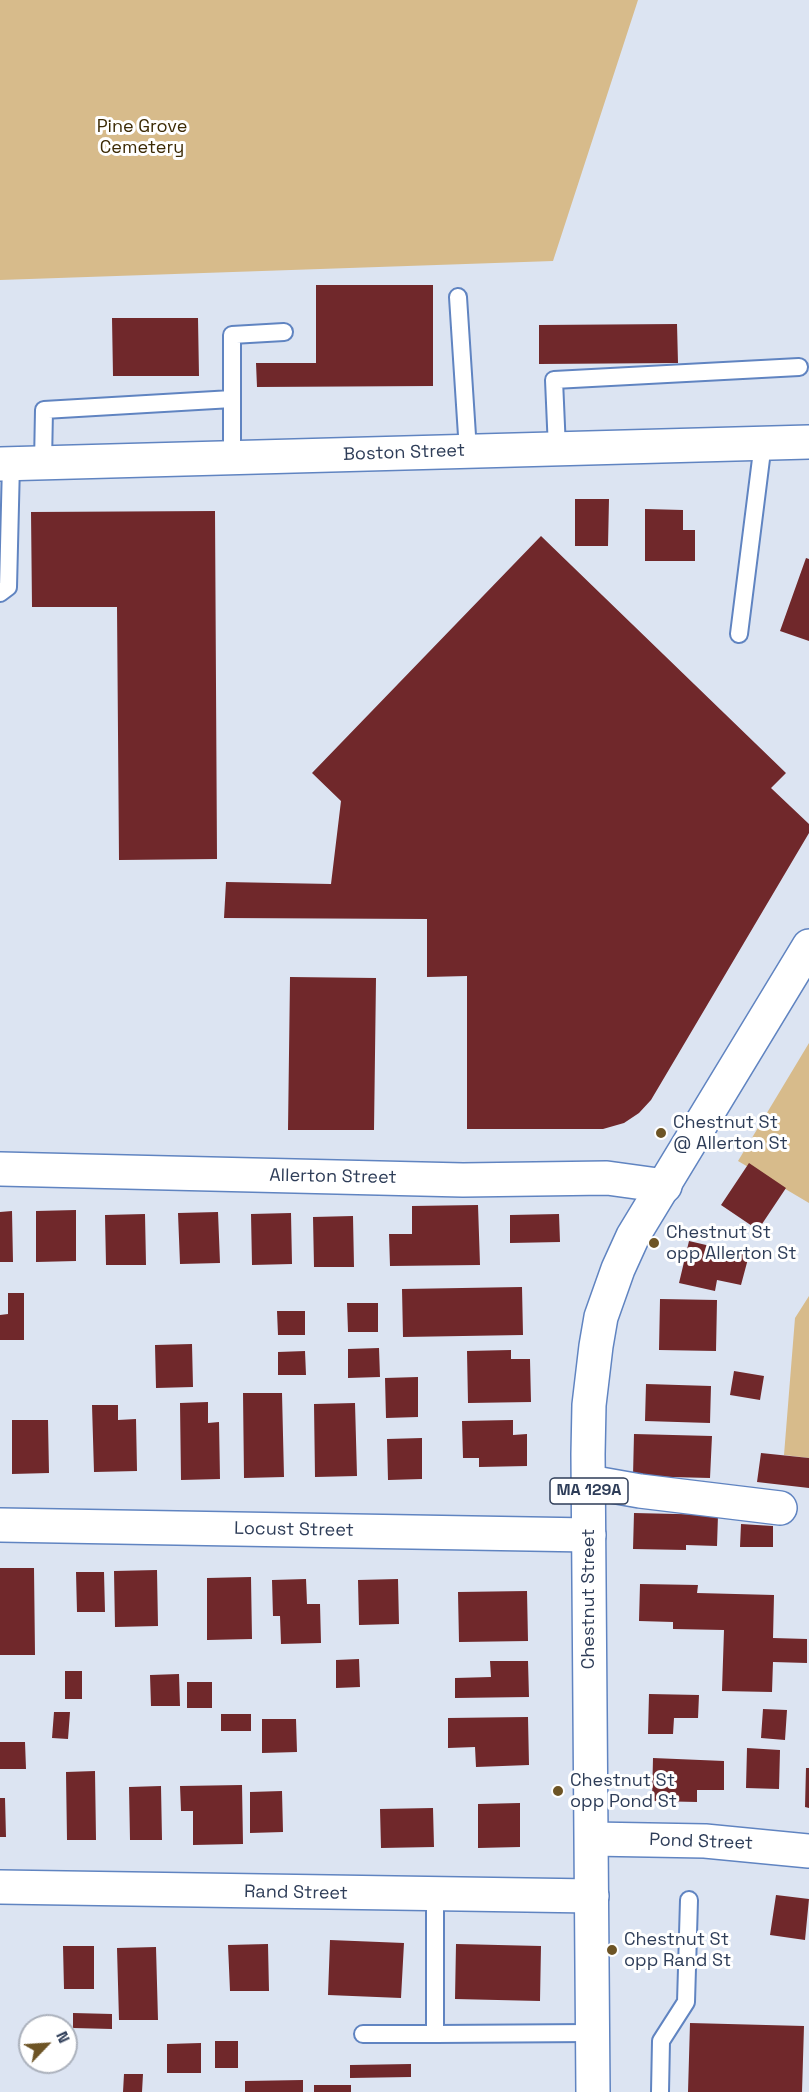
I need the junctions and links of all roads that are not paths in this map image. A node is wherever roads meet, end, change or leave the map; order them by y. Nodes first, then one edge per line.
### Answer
1 (458, 297) dead end
2 (284, 332) dead end
3 (799, 367) dead end
4 (232, 399) junction
5 (809, 442) edge
6 (763, 444) junction
7 (557, 449) junction
8 (468, 451) junction
9 (232, 458) junction
10 (43, 463) junction
11 (5, 464) edge
12 (0, 594) edge
13 (739, 634) dead end
14 (809, 946) edge
15 (0, 1169) edge
16 (665, 1186) junction
17 (589, 1482) junction
18 (780, 1508) dead end
19 (0, 1525) edge
20 (589, 1535) junction
21 (592, 1839) junction
22 (809, 1851) edge
23 (0, 1887) edge
24 (435, 1895) junction
25 (592, 1896) junction
26 (688, 1900) dead end
27 (592, 2033) junction
28 (363, 2034) dead end
29 (435, 2034) junction
30 (592, 2092) edge
31 (660, 2092) edge

1 - 8 lane
2 - 4 lane
3 - 7 lane
4 - 9 lane
4 - 10 lane
5 - 6 street, Boston Street
6 - 7 street, Boston Street
6 - 13 lane
7 - 8 street, Boston Street
8 - 9 street, Boston Street
9 - 10 street, Boston Street
10 - 11 street, Boston Street
11 - 12 lane
14 - 16 street, Chestnut Street / MA 129A
15 - 16 street, Allerton Street
16 - 17 street, Chestnut Street / MA 129A
17 - 18 street
17 - 20 street, Chestnut Street / MA 129A
19 - 20 street, Locust Street
20 - 21 street, Chestnut Street / MA 129A
21 - 22 street, Pond Street
21 - 25 street, Chestnut Street / MA 129A
23 - 24 street, Rand Street
24 - 25 street, Rand Street
24 - 29 lane
25 - 27 street, Chestnut Street / MA 129A
26 - 31 lane
27 - 29 lane
27 - 30 street, Chestnut Street / MA 129A
28 - 29 lane

